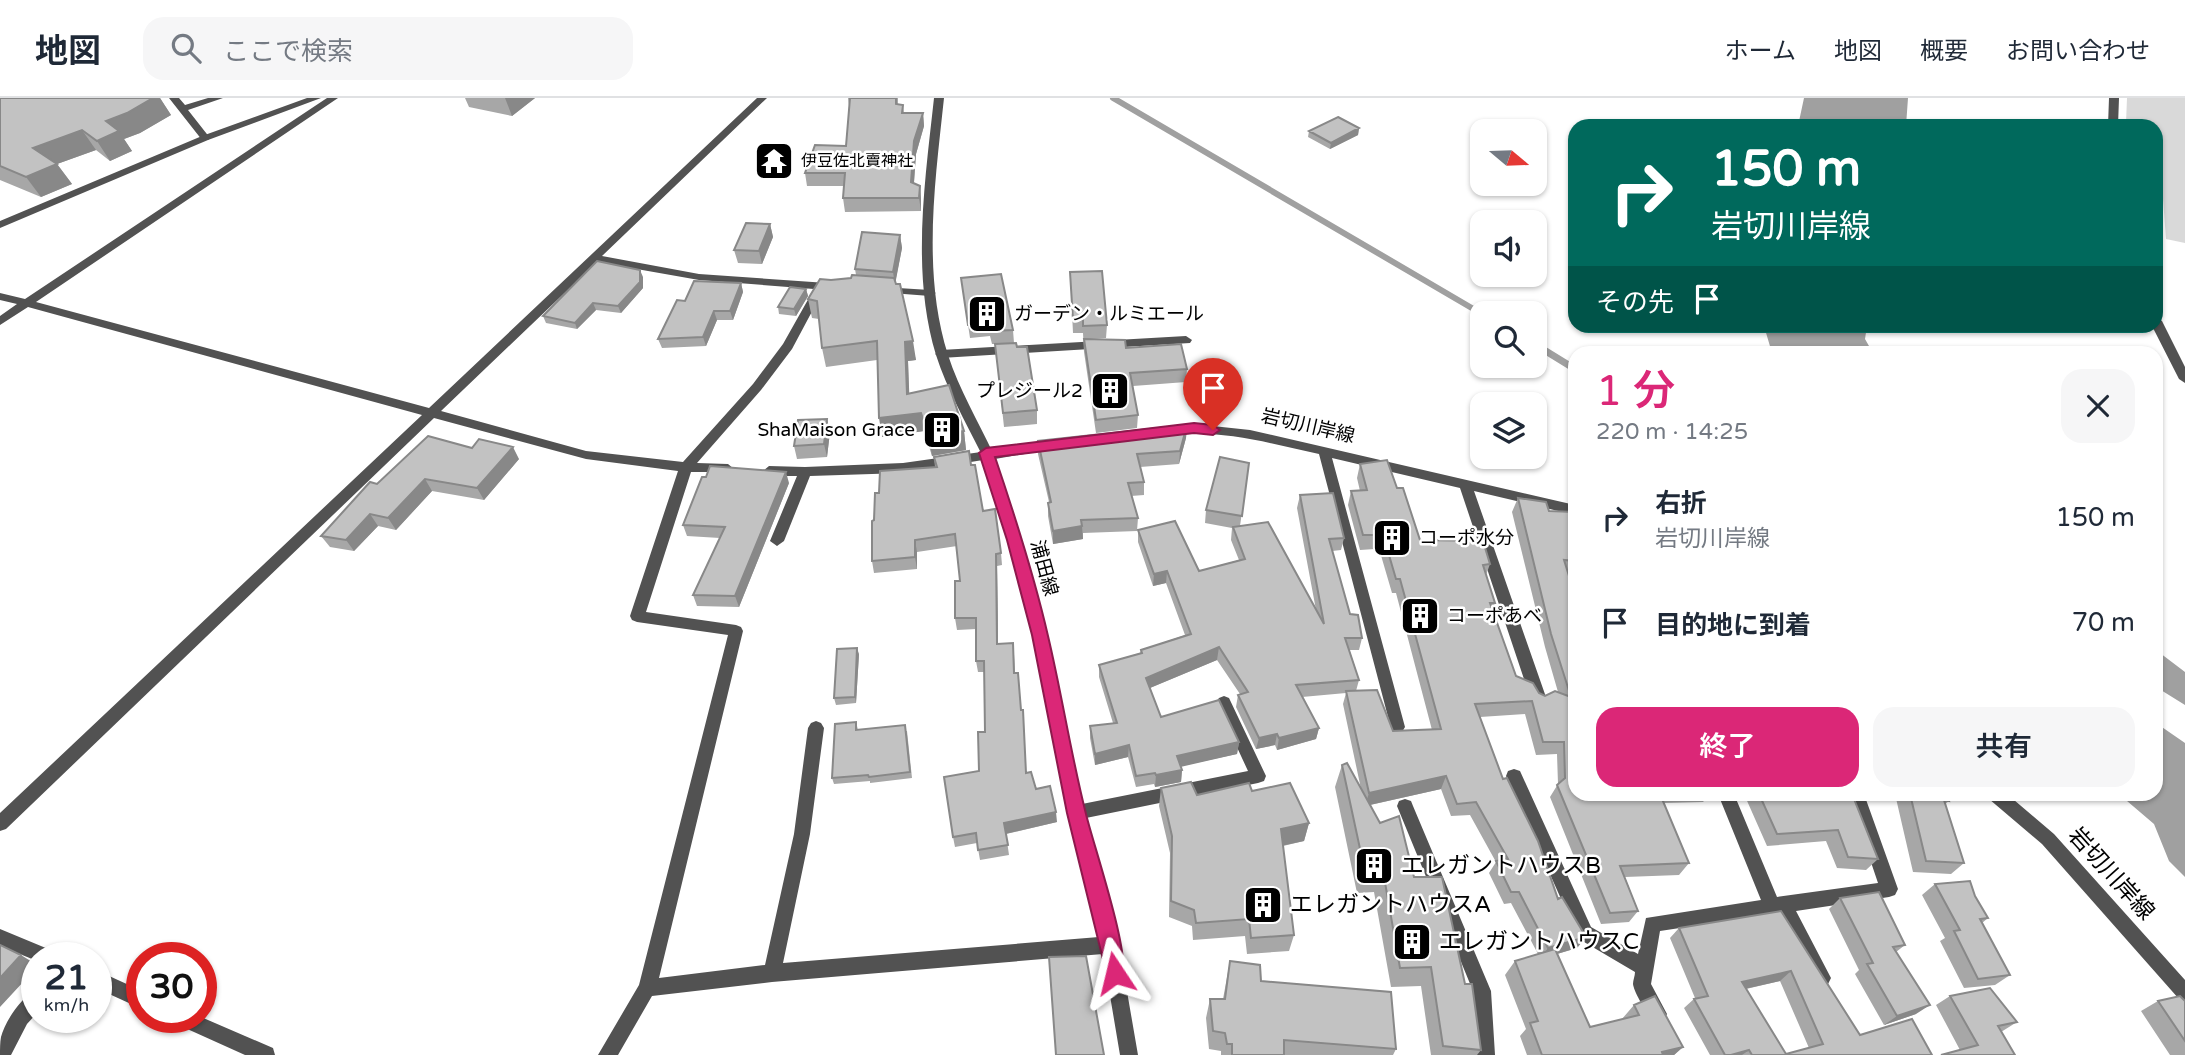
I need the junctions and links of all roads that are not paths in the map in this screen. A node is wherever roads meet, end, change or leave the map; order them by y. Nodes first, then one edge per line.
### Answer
1 (174, 98) edge
2 (218, 98) edge
3 (316, 98) edge
4 (333, 98) edge
5 (762, 98) edge
6 (939, 98) edge
7 (2114, 98) edge
8 (183, 109) junction
9 (2113, 119) edge
10 (205, 138) junction
11 (0, 225) edge
12 (593, 258) junction
13 (822, 286) junction
14 (846, 287) edge
15 (870, 289) edge
16 (930, 293) junction
17 (0, 296) edge
18 (26, 303) junction
19 (0, 321) edge
20 (2162, 333) edge
21 (1186, 340) dead end
22 (941, 354) junction
23 (2185, 379) edge
24 (429, 414) junction
25 (1153, 433) edge
26 (1070, 443) edge
27 (1324, 451) junction
28 (986, 453) junction
29 (685, 467) junction
30 (804, 472) junction
31 (1465, 484) junction
32 (1568, 508) edge
33 (777, 541) dead end
34 (1539, 701) edge
35 (1224, 702) dead end
36 (1397, 727) dead end
37 (816, 728) dead end
38 (1514, 776) dead end
39 (1729, 801) edge
40 (1858, 801) edge
41 (2003, 801) edge
42 (1405, 806) dead end
43 (1076, 813) junction
44 (0, 824) edge
45 (1777, 905) junction
46 (0, 937) edge
47 (1111, 945) junction
48 (21, 946) edge
49 (1645, 968) junction
50 (772, 973) junction
51 (647, 988) junction
52 (1828, 989) edge
53 (2185, 993) edge
54 (21, 1018) edge
55 (1668, 1032) edge
56 (216, 1033) edge
57 (1, 1055) edge
58 (266, 1055) edge
59 (607, 1055) edge
60 (1129, 1055) edge
61 (1486, 1055) edge

1 - 8 street
2 - 8 street
3 - 10 street
4 - 18 street
5 - 12 street
6 - 16 street, 浦田線
7 - 9 street
8 - 10 street
10 - 11 street
12 - 13 street
12 - 24 street
13 - 14 street
13 - 29 street
15 - 16 street
16 - 22 street, 浦田線
17 - 18 street
18 - 19 street
18 - 24 street
20 - 23 street
21 - 22 street
22 - 28 street, 浦田線
24 - 29 street
24 - 44 street
25 - 27 street, 岩切川岸線
26 - 28 street
27 - 31 street, 岩切川岸線
27 - 36 street
28 - 30 street
28 - 43 street, 浦田線
29 - 30 street
29 - 51 street
30 - 33 street
31 - 32 street, 岩切川岸線
31 - 34 street
35 - 43 street
37 - 50 street
38 - 49 street
39 - 45 street
40 - 45 street
41 - 53 street, 岩切川岸線
42 - 61 street
43 - 47 street, 浦田線
45 - 49 street
45 - 52 street
46 - 48 street
47 - 50 street
47 - 60 street, 浦田線
49 - 55 street
50 - 51 street
51 - 59 street
54 - 57 street
56 - 58 street

